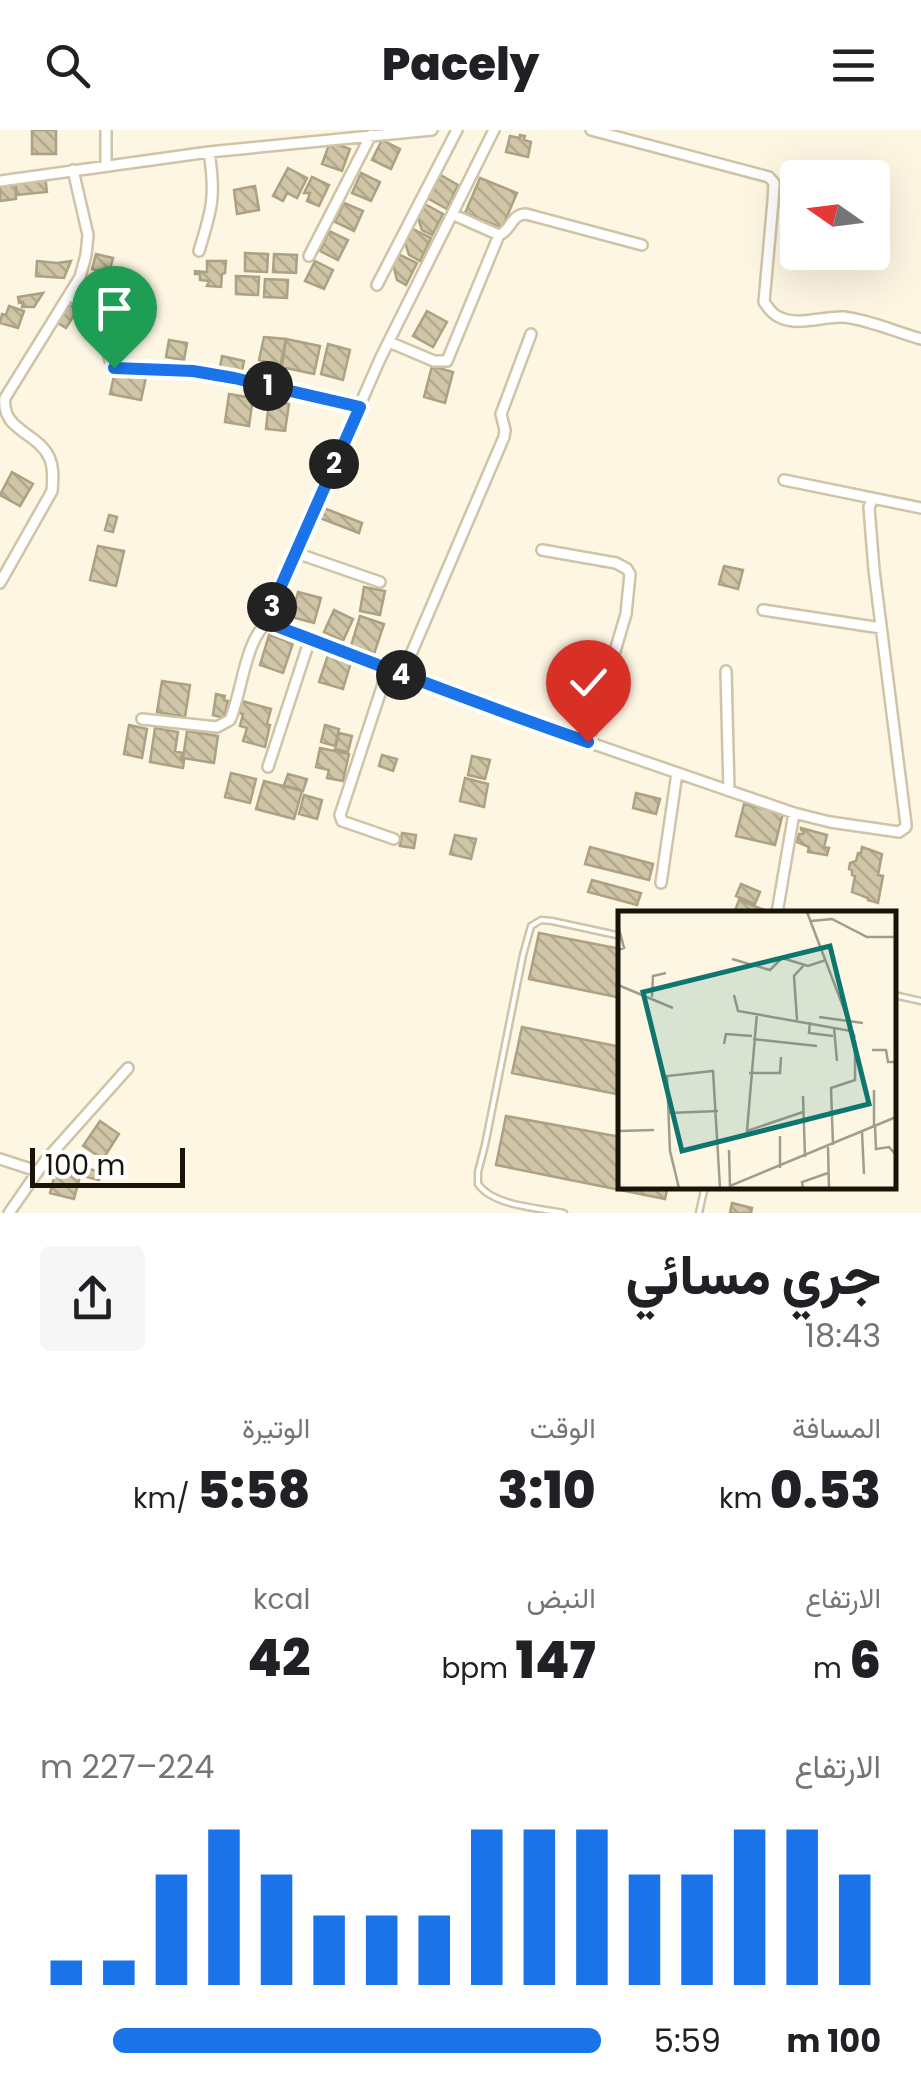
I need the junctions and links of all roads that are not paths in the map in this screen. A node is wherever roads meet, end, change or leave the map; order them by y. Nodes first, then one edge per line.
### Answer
1 (106, 130) edge
2 (432, 130) edge
3 (457, 130) edge
4 (494, 130) edge
5 (591, 130) edge
6 (371, 135) junction
7 (210, 152) junction
8 (106, 166) junction
9 (73, 170) junction
10 (0, 180) edge
11 (454, 215) junction
12 (499, 235) junction
13 (642, 245) dead end
14 (199, 251) dead end
15 (309, 256) dead end
16 (377, 285) dead end
17 (70, 294) junction
18 (531, 334) dead end
19 (921, 339) edge
20 (389, 342) junction
21 (360, 407) junction
22 (784, 480) dead end
23 (873, 499) junction
24 (921, 508) edge
25 (542, 550) dead end
26 (296, 553) junction
27 (0, 582) edge
28 (380, 582) dead end
29 (762, 610) dead end
30 (270, 620) junction
31 (881, 628) junction
32 (310, 639) junction
33 (388, 670) junction
34 (726, 671) dead end
35 (402, 675) junction
36 (142, 719) dead end
37 (588, 742) junction
38 (268, 767) dead end
39 (676, 773) junction
40 (729, 790) junction
41 (794, 813) junction
42 (394, 839) dead end
43 (660, 883) dead end
44 (778, 911) edge
45 (618, 935) edge
46 (896, 996) edge
47 (921, 1002) edge
48 (128, 1068) dead end
49 (0, 1160) edge
50 (37, 1171) junction
51 (705, 1188) edge
52 (9, 1213) edge
53 (564, 1213) edge
54 (700, 1213) edge

1 - 8 street
2 - 6 street
3 - 16 street
4 - 11 street
5 - 19 street
6 - 7 street
6 - 15 street
7 - 8 street
7 - 14 street
8 - 9 street
9 - 10 street
9 - 17 street
11 - 12 street
11 - 20 street
12 - 13 street
12 - 20 street
17 - 21 street
17 - 27 street
18 - 35 street
20 - 21 street
21 - 26 street
22 - 23 street
23 - 24 street
23 - 31 street
25 - 37 street
26 - 28 street
26 - 30 street
29 - 31 street
30 - 32 street
30 - 36 street
31 - 41 street
32 - 33 street
32 - 38 street
33 - 35 street
33 - 42 street
34 - 40 street
35 - 37 street
37 - 39 street
39 - 40 street
39 - 43 street
40 - 41 street
41 - 44 street
45 - 53 lane
46 - 47 lane
48 - 50 street
49 - 50 street
50 - 52 street
51 - 54 lane

